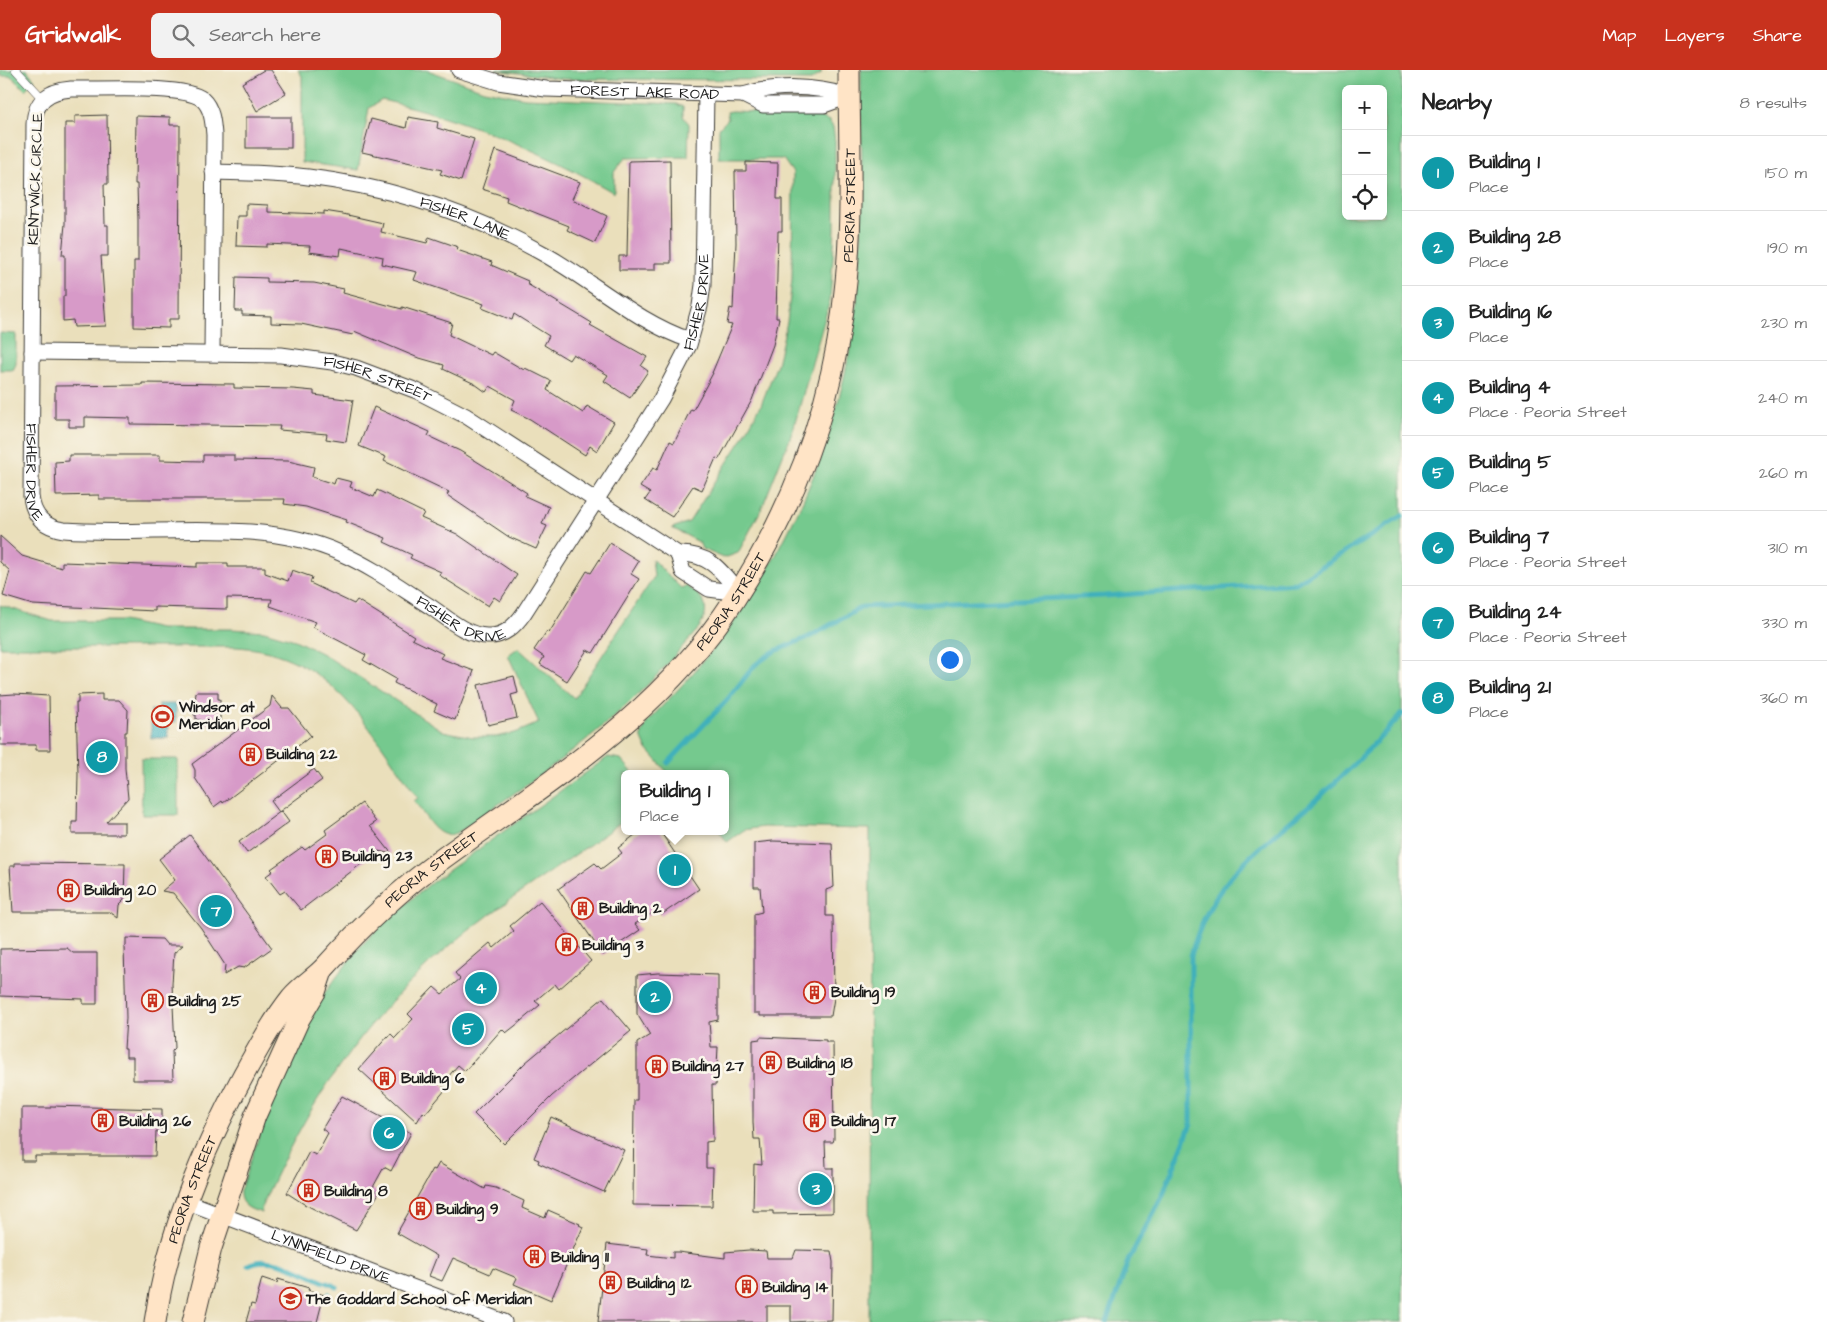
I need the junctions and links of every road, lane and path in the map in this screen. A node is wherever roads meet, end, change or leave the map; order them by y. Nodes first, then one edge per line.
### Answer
1 (16, 70) edge
2 (459, 70) edge
3 (849, 70) edge
4 (706, 93) junction
5 (849, 96) junction
6 (42, 98) junction
7 (213, 172) junction
8 (690, 340) junction
9 (32, 352) junction
10 (212, 353) junction
11 (596, 501) junction
12 (678, 554) junction
13 (739, 593) junction
14 (322, 971) junction
15 (185, 1201) junction
16 (222, 1214) junction
17 (155, 1322) edge
18 (193, 1322) edge
19 (504, 1322) edge

1 - 6 lane
2 - 4 street, FOREST LAKE ROAD
3 - 5 main road, PEORIA STREET
4 - 5 street, FOREST LAKE ROAD
4 - 8 street, FISHER DRIVE
5 - 13 main road, PEORIA STREET
6 - 7 street, KENTWICK CIRCLE
6 - 9 street, KENTWICK CIRCLE
7 - 8 street, FISHER LANE
7 - 10 street, KENTWICK CIRCLE
8 - 11 street, FISHER DRIVE
9 - 10 street, FISHER STREET
9 - 11 street, FISHER DRIVE
10 - 11 street, FISHER STREET
11 - 12 street, FISHER STREET
12 - 13 street, FISHER STREET
12 - 13 street
13 - 14 main road, PEORIA STREET
14 - 15 main road, PEORIA STREET
14 - 16 main road, PEORIA STREET
15 - 16 street, LYNNFIELD DRIVE
15 - 17 main road, PEORIA STREET
16 - 18 main road, PEORIA STREET
16 - 19 street, LYNNFIELD DRIVE

